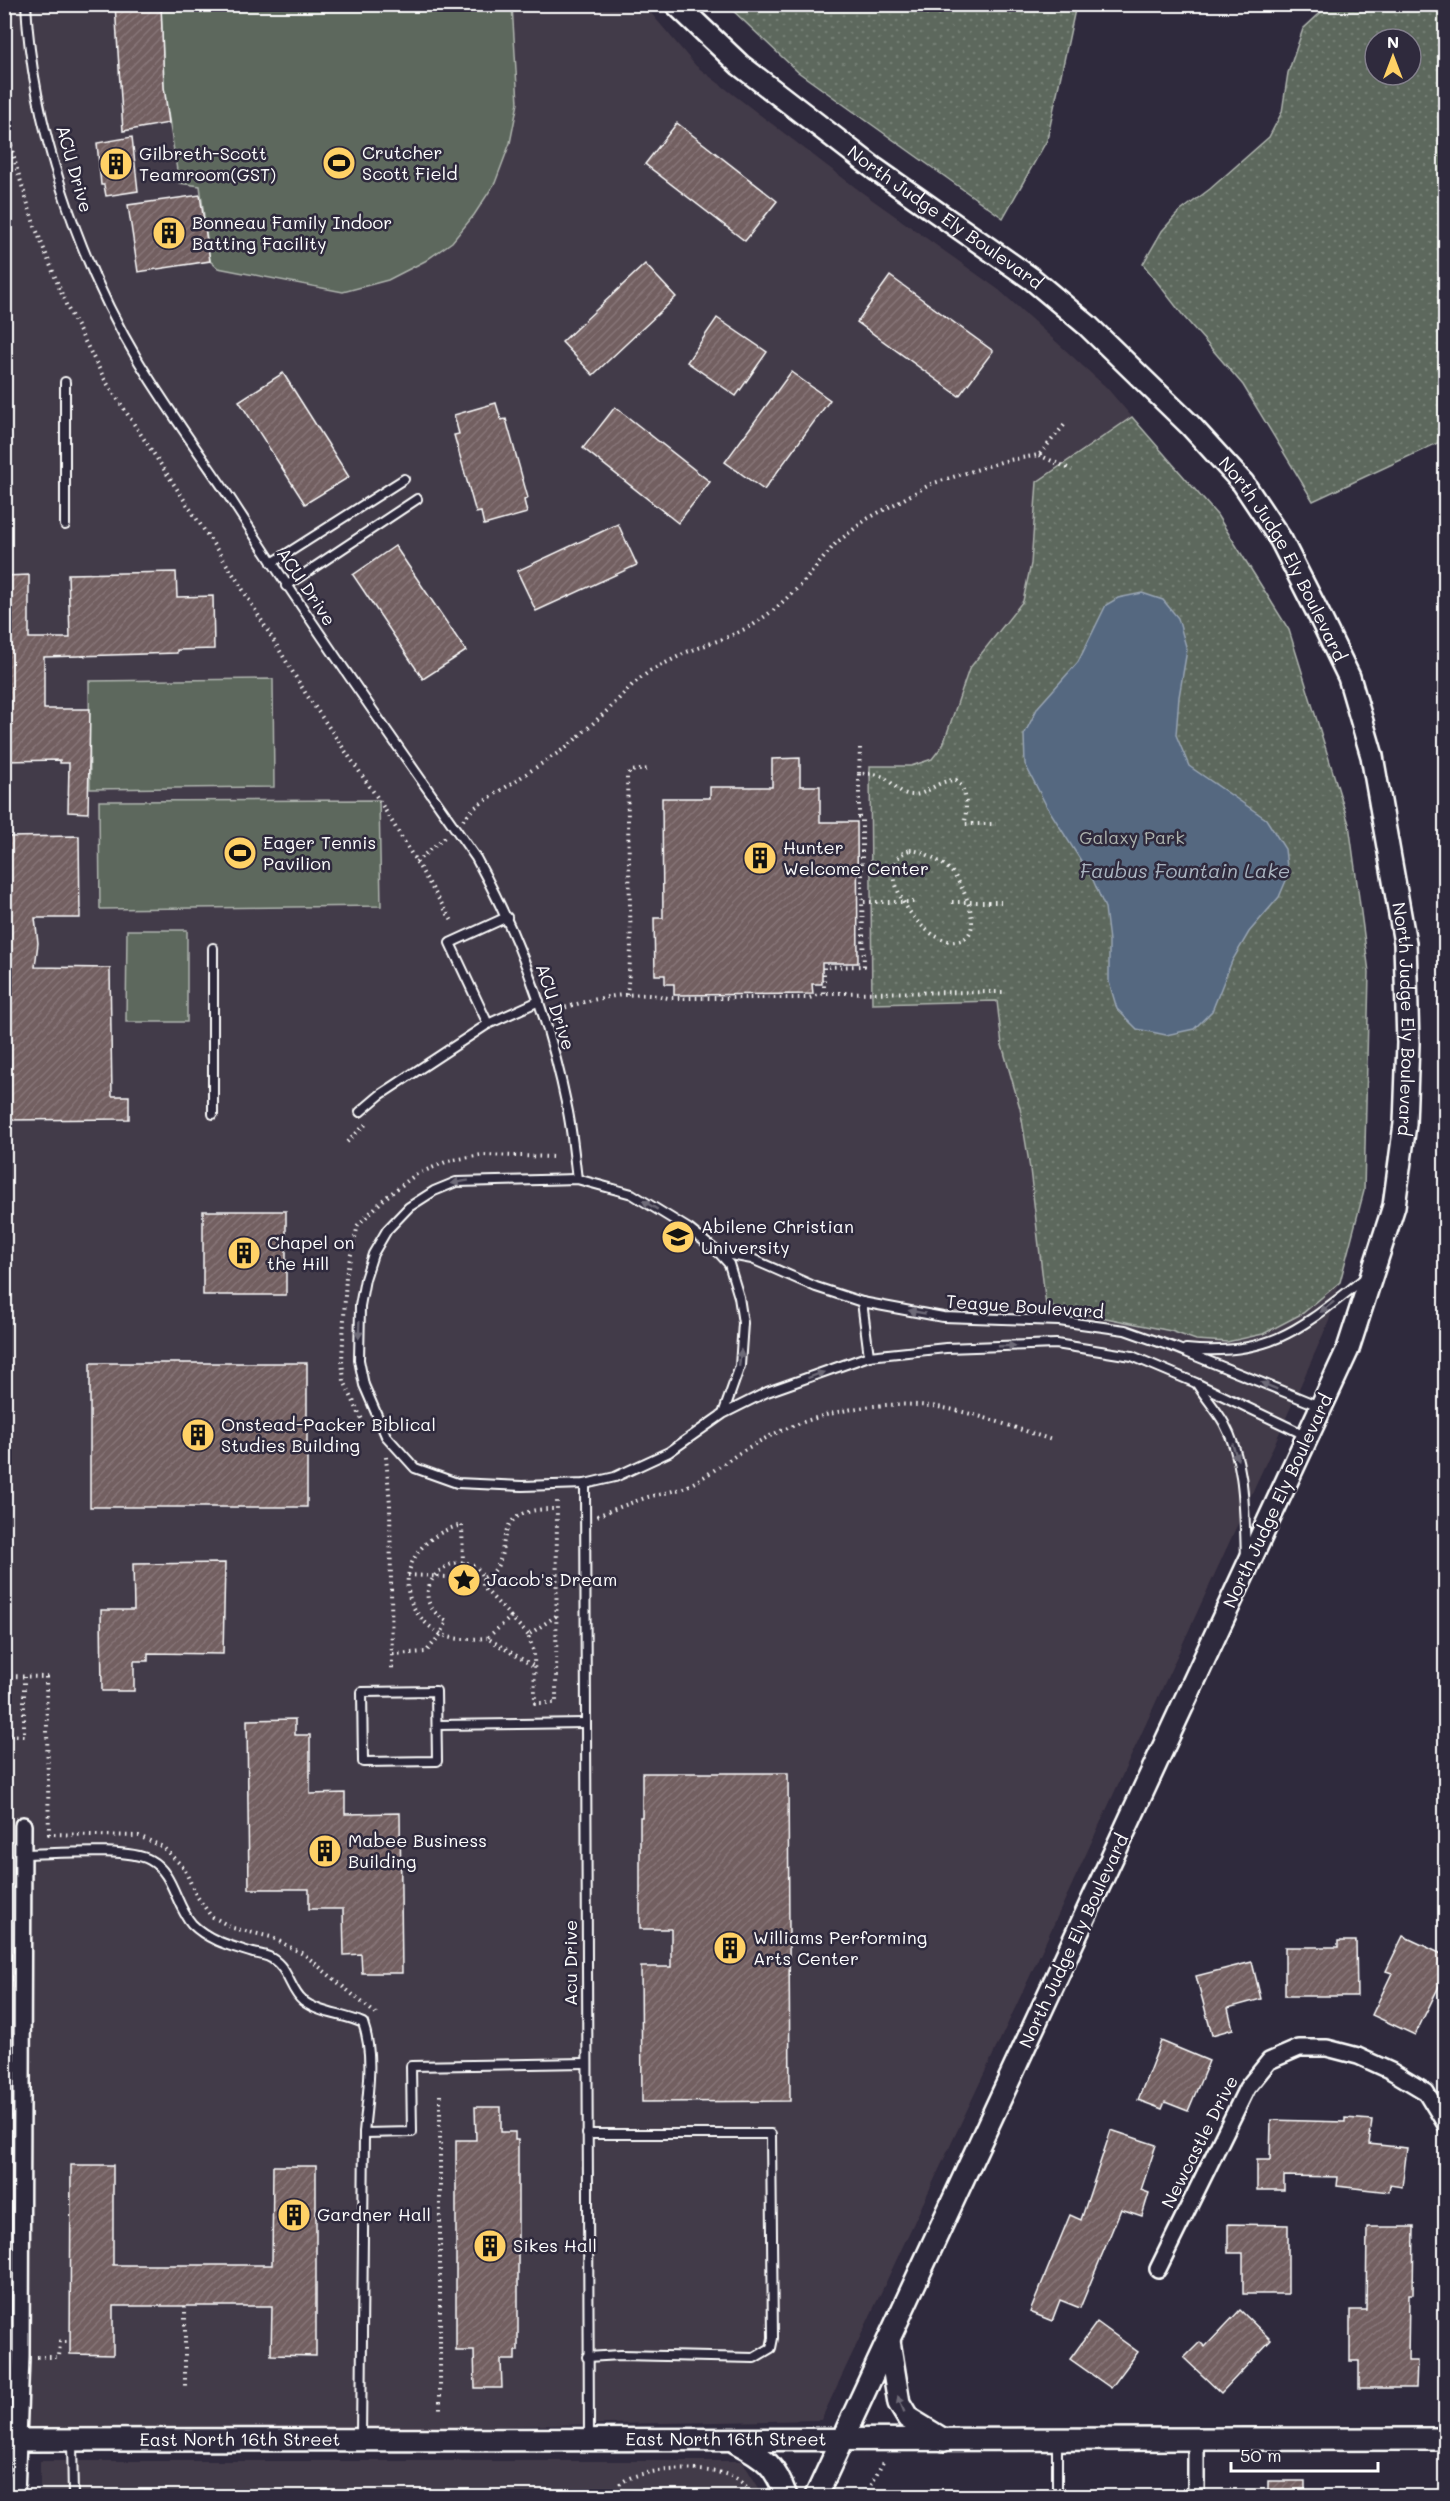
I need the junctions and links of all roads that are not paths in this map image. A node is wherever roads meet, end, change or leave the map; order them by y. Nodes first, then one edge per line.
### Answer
1 (26, 4) edge
2 (676, 4) edge
3 (65, 382) dead end
4 (404, 479) dead end
5 (417, 499) dead end
6 (65, 525) dead end
7 (272, 563) junction
8 (286, 586) junction
9 (507, 917) junction
10 (213, 948) dead end
11 (539, 1001) junction
12 (488, 1024) junction
13 (360, 1112) dead end
14 (213, 1114) dead end
15 (577, 1179) junction
16 (719, 1253) junction
17 (1374, 1271) junction
18 (862, 1302) junction
19 (1176, 1348) junction
20 (868, 1356) junction
21 (1196, 1383) junction
22 (1323, 1407) junction
23 (723, 1414) junction
24 (1308, 1436) junction
25 (585, 1484) junction
26 (1246, 1569) junction
27 (585, 1723) junction
28 (437, 1725) junction
29 (23, 1825) dead end
30 (23, 1854) junction
31 (586, 2063) junction
32 (1446, 2125) edge
33 (364, 2133) junction
34 (586, 2134) junction
35 (1158, 2269) dead end
36 (889, 2341) junction
37 (587, 2357) junction
38 (1196, 2439) junction
39 (1446, 2439) edge
40 (11, 2440) edge
41 (945, 2440) junction
42 (1057, 2440) junction
43 (361, 2441) junction
44 (589, 2441) junction
45 (734, 2441) junction
46 (842, 2441) junction
47 (72, 2442) junction
48 (16, 2496) edge
49 (73, 2496) edge
50 (786, 2496) edge
51 (816, 2496) edge
52 (1057, 2496) edge
53 (1196, 2496) edge

1 - 7 lane, ACU Drive
2 - 17 main road, North Judge Ely Boulevard
3 - 6 lane
4 - 7 lane
5 - 8 lane
7 - 8 lane, ACU Drive
8 - 9 lane, ACU Drive
9 - 11 lane, ACU Drive
9 - 12 lane
10 - 14 lane
11 - 12 lane
11 - 15 lane, ACU Drive
12 - 13 lane
16 -> 15 lane, Teague Boulevard
15 -> 25 lane, Teague Boulevard
16 - 18 lane, Teague Boulevard
23 -> 16 lane, Teague Boulevard
17 -> 19 lane
17 - 22 main road, North Judge Ely Boulevard
19 -> 18 lane, Teague Boulevard
18 - 20 lane
22 -> 19 lane, Teague Boulevard
20 -> 21 lane, Teague Boulevard
23 -> 20 lane, Teague Boulevard
21 - 24 lane, Teague Boulevard
21 -> 26 lane
22 - 24 main road, North Judge Ely Boulevard
23 - 25 lane, Teague Boulevard
24 - 26 main road, North Judge Ely Boulevard
25 - 27 lane, Acu Drive
26 - 36 main road, North Judge Ely Boulevard
27 - 28 lane
27 - 31 lane, Acu Drive
28 - 28 lane
29 - 30 street
30 - 33 lane
30 - 40 street
31 - 33 lane
31 - 34 lane, Acu Drive
32 - 35 street, Newcastle Drive
33 - 43 lane
34 - 37 lane, Acu Drive
34 - 37 lane
41 -> 36 main road
36 - 46 main road, North Judge Ely Boulevard
37 - 44 lane, Acu Drive
38 - 39 main road, East North 16th Street
38 - 42 main road, East North 16th Street
38 - 53 street
40 - 47 main road, East North 16th Street
40 - 48 street
41 - 42 main road, East North 16th Street
41 - 46 main road, East North 16th Street
42 - 52 lane
43 - 44 main road, East North 16th Street
43 - 47 main road, East North 16th Street
44 - 45 main road, East North 16th Street
45 - 46 main road, East North 16th Street
45 - 50 main road
46 - 51 main road, North Judge Ely Boulevard
47 - 49 lane

